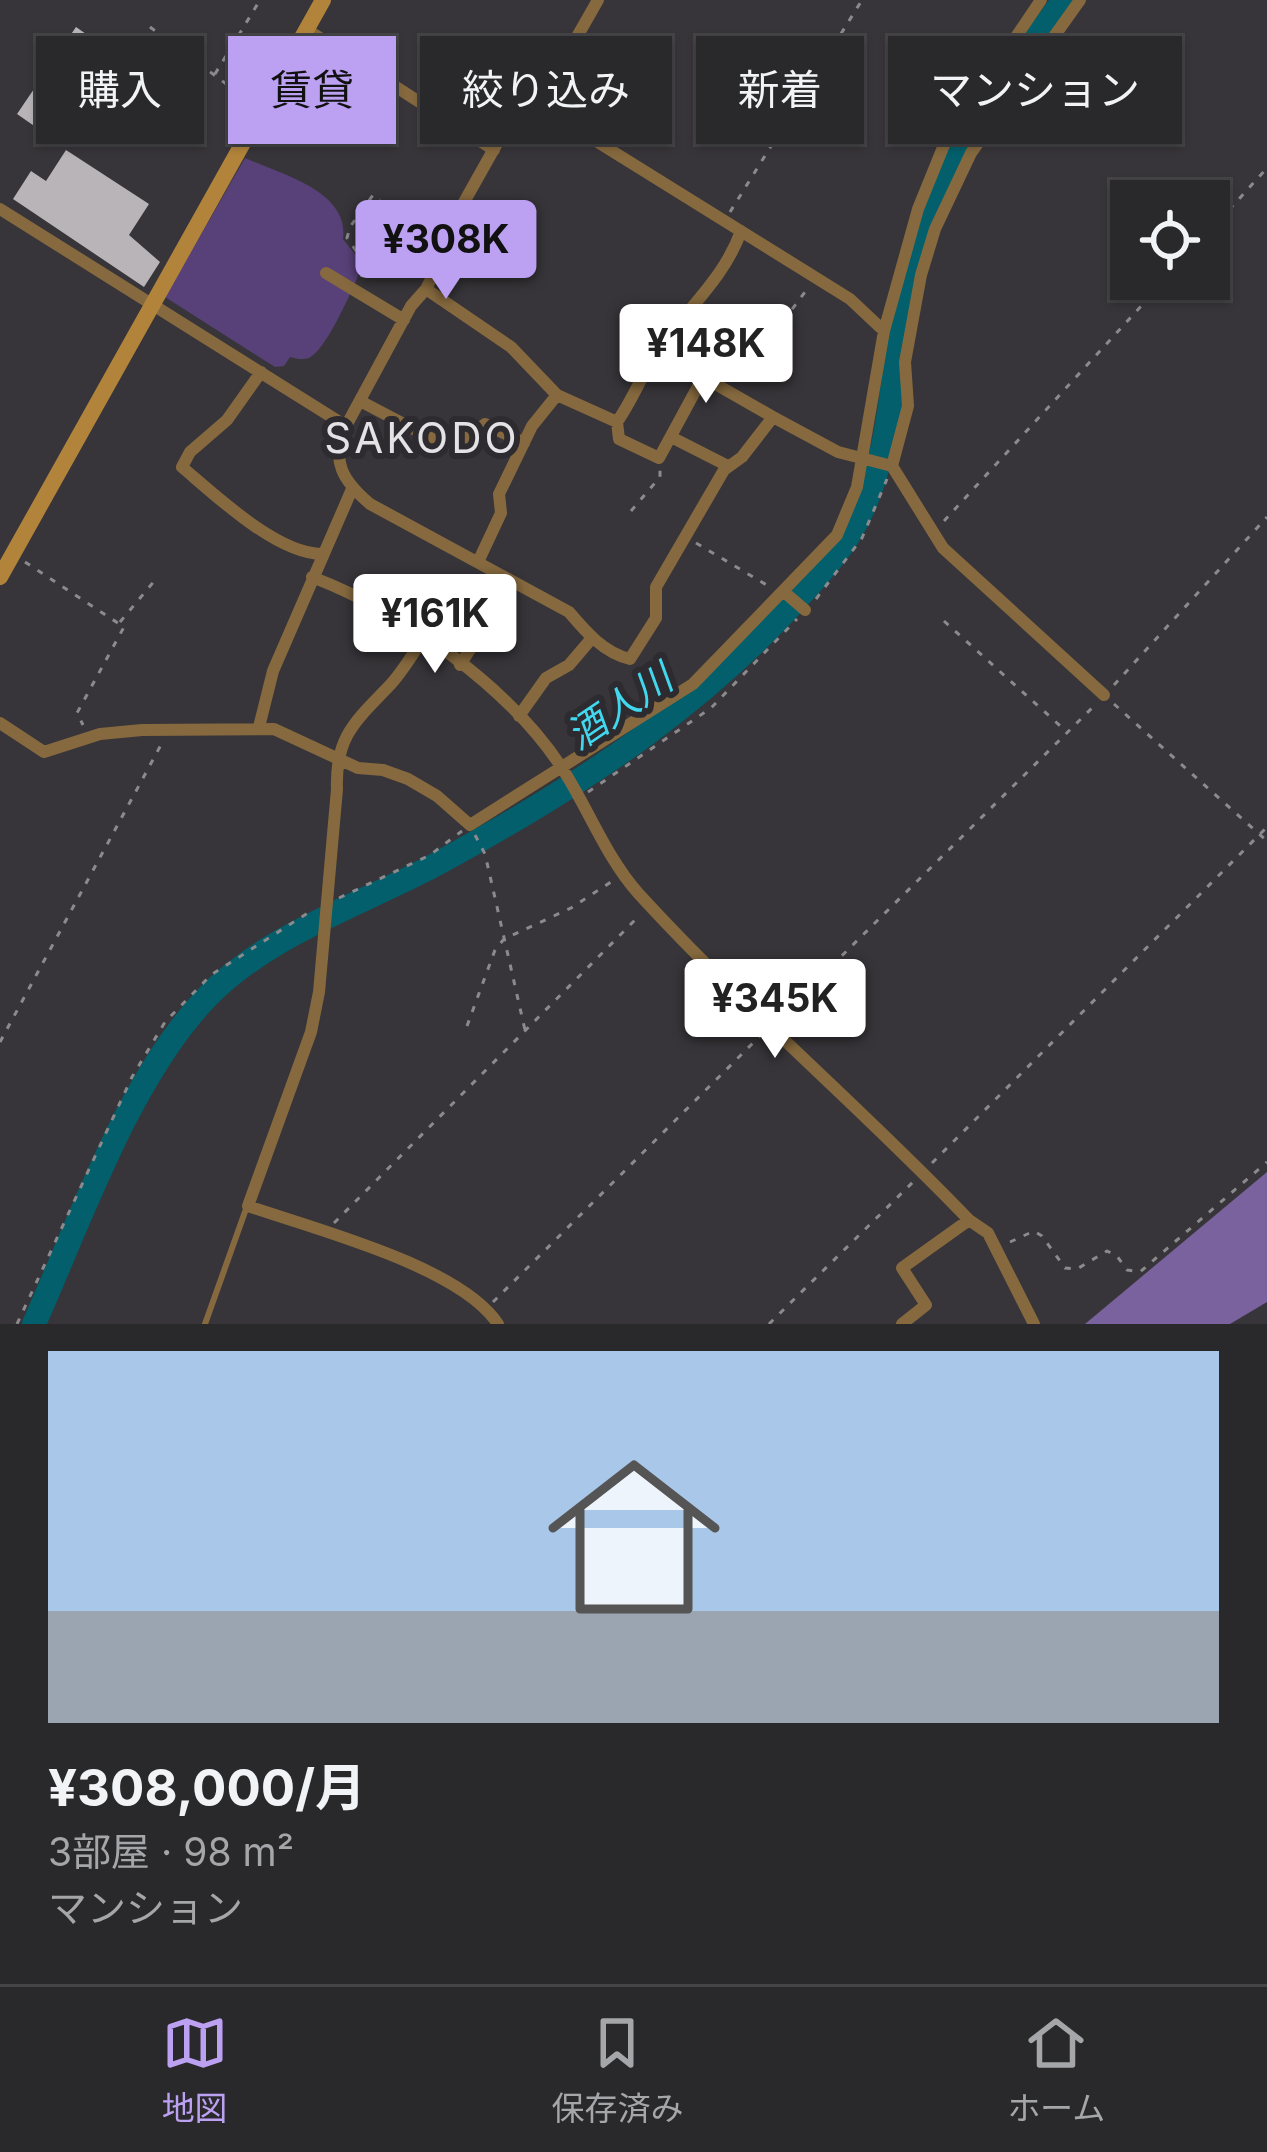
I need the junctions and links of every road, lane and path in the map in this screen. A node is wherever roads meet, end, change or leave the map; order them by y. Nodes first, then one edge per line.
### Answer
1 (260, 0) edge
2 (323, 0) edge
3 (598, 0) edge
4 (862, 0) edge
5 (1041, 0) edge
6 (1080, 0) edge
7 (150, 27) dead end
8 (306, 29) junction
9 (302, 36) edge
10 (577, 36) edge
11 (1017, 36) edge
12 (214, 75) junction
13 (228, 86) edge
14 (241, 144) edge
15 (498, 144) edge
16 (602, 144) edge
17 (944, 144) edge
18 (954, 144) edge
19 (494, 150) junction
20 (971, 153) junction
21 (1267, 169) edge
22 (380, 200) dead end
23 (0, 209) edge
24 (1230, 209) edge
25 (725, 220) junction
26 (741, 231) junction
27 (326, 272) dead end
28 (816, 277) junction
29 (355, 290) junction
30 (426, 290) junction
31 (1147, 300) edge
32 (152, 303) junction
33 (404, 320) junction
34 (884, 331) junction
35 (656, 354) junction
36 (261, 372) junction
37 (704, 377) junction
38 (729, 392) junction
39 (557, 395) junction
40 (360, 401) junction
41 (773, 417) junction
42 (617, 422) junction
43 (346, 426) junction
44 (670, 437) junction
45 (524, 443) junction
46 (861, 457) junction
47 (659, 458) junction
48 (728, 466) junction
49 (892, 466) junction
50 (352, 489) junction
51 (631, 511) dead end
52 (1267, 517) edge
53 (933, 533) junction
54 (685, 536) junction
55 (13, 554) junction
56 (322, 554) junction
57 (478, 562) junction
58 (0, 577) edge
59 (313, 577) junction
60 (156, 578) dead end
61 (513, 582) junction
62 (783, 591) junction
63 (806, 610) junction
64 (944, 621) dead end
65 (118, 623) junction
66 (424, 638) junction
67 (592, 638) junction
68 (460, 665) junction
69 (1104, 695) junction
70 (518, 716) junction
71 (0, 724) edge
72 (259, 727) junction
73 (168, 731) junction
74 (1067, 733) junction
75 (90, 737) junction
76 (336, 758) junction
77 (562, 769) junction
78 (579, 798) junction
79 (470, 825) junction
80 (1267, 827) edge
81 (1259, 835) junction
82 (1267, 842) edge
83 (624, 874) junction
84 (324, 903) junction
85 (650, 905) junction
86 (504, 939) junction
87 (772, 1024) junction
88 (467, 1026) dead end
89 (524, 1030) junction
90 (0, 1042) edge
91 (1267, 1162) edge
92 (923, 1172) junction
93 (248, 1206) junction
94 (969, 1220) junction
95 (331, 1235) junction
96 (998, 1250) junction
97 (487, 1308) junction
98 (17, 1324) edge
99 (205, 1324) edge
100 (498, 1324) edge
101 (769, 1324) edge
102 (902, 1324) edge
103 (1034, 1324) edge

1 - 12 path
2 - 8 main road
3 - 10 street
4 - 25 path
5 - 11 street
6 - 20 street
7 - 12 path
8 - 9 main road
8 - 19 street
12 - 13 path
14 - 32 main road
15 - 19 street
16 - 25 street
17 - 34 street
18 - 20 street
19 - 30 street
20 - 49 street
21 - 24 path
22 - 29 path
23 - 32 street
25 - 26 street
26 - 28 street
26 - 35 street
27 - 29 street
28 - 34 street
28 - 38 path
29 - 33 street
30 - 33 street
30 - 39 street
31 - 53 path
32 - 36 street
32 - 55 main road
33 - 40 street
34 - 46 street
35 - 37 street
35 - 42 street
36 - 43 street
36 - 56 street
37 - 38 street
37 - 44 street
38 - 41 street
39 - 42 street
39 - 45 street
40 - 43 street
40 - 45 street
41 - 46 street
41 - 48 street
42 - 47 street
43 - 50 street
44 - 47 street
44 - 48 street
45 - 57 street
46 - 49 street
46 - 62 street
47 - 51 path
48 - 54 street
49 - 53 street
49 - 63 path
50 - 56 street
50 - 57 street
52 - 69 path
53 - 69 street
54 - 62 path
54 - 67 street
55 - 58 main road
55 - 65 path
56 - 59 street
57 - 61 street
59 - 66 street
59 - 72 street
60 - 65 path
61 - 67 street
61 - 68 street
62 - 63 street
62 - 77 street
63 - 78 path
64 - 74 path
65 - 75 path
66 - 68 street
66 - 76 street
67 - 70 street
68 - 70 street
69 - 74 path
69 - 81 path
70 - 77 street
71 - 75 street
72 - 73 street
72 - 76 street
73 - 75 street
73 - 90 path
74 - 87 path
76 - 79 street
76 - 84 street
77 - 78 street
77 - 79 street
78 - 83 street
79 - 84 path
79 - 86 path
80 - 81 path
81 - 82 path
81 - 92 path
83 - 85 street
83 - 86 path
84 - 93 street
84 - 98 path
85 - 87 street
85 - 89 path
86 - 88 path
86 - 89 path
87 - 92 street
87 - 97 path
89 - 95 path
91 - 96 path
92 - 94 street
92 - 101 path
93 - 95 street
93 - 99 lane
94 - 96 street
94 - 102 street
95 - 97 street
96 - 103 street
97 - 100 street

